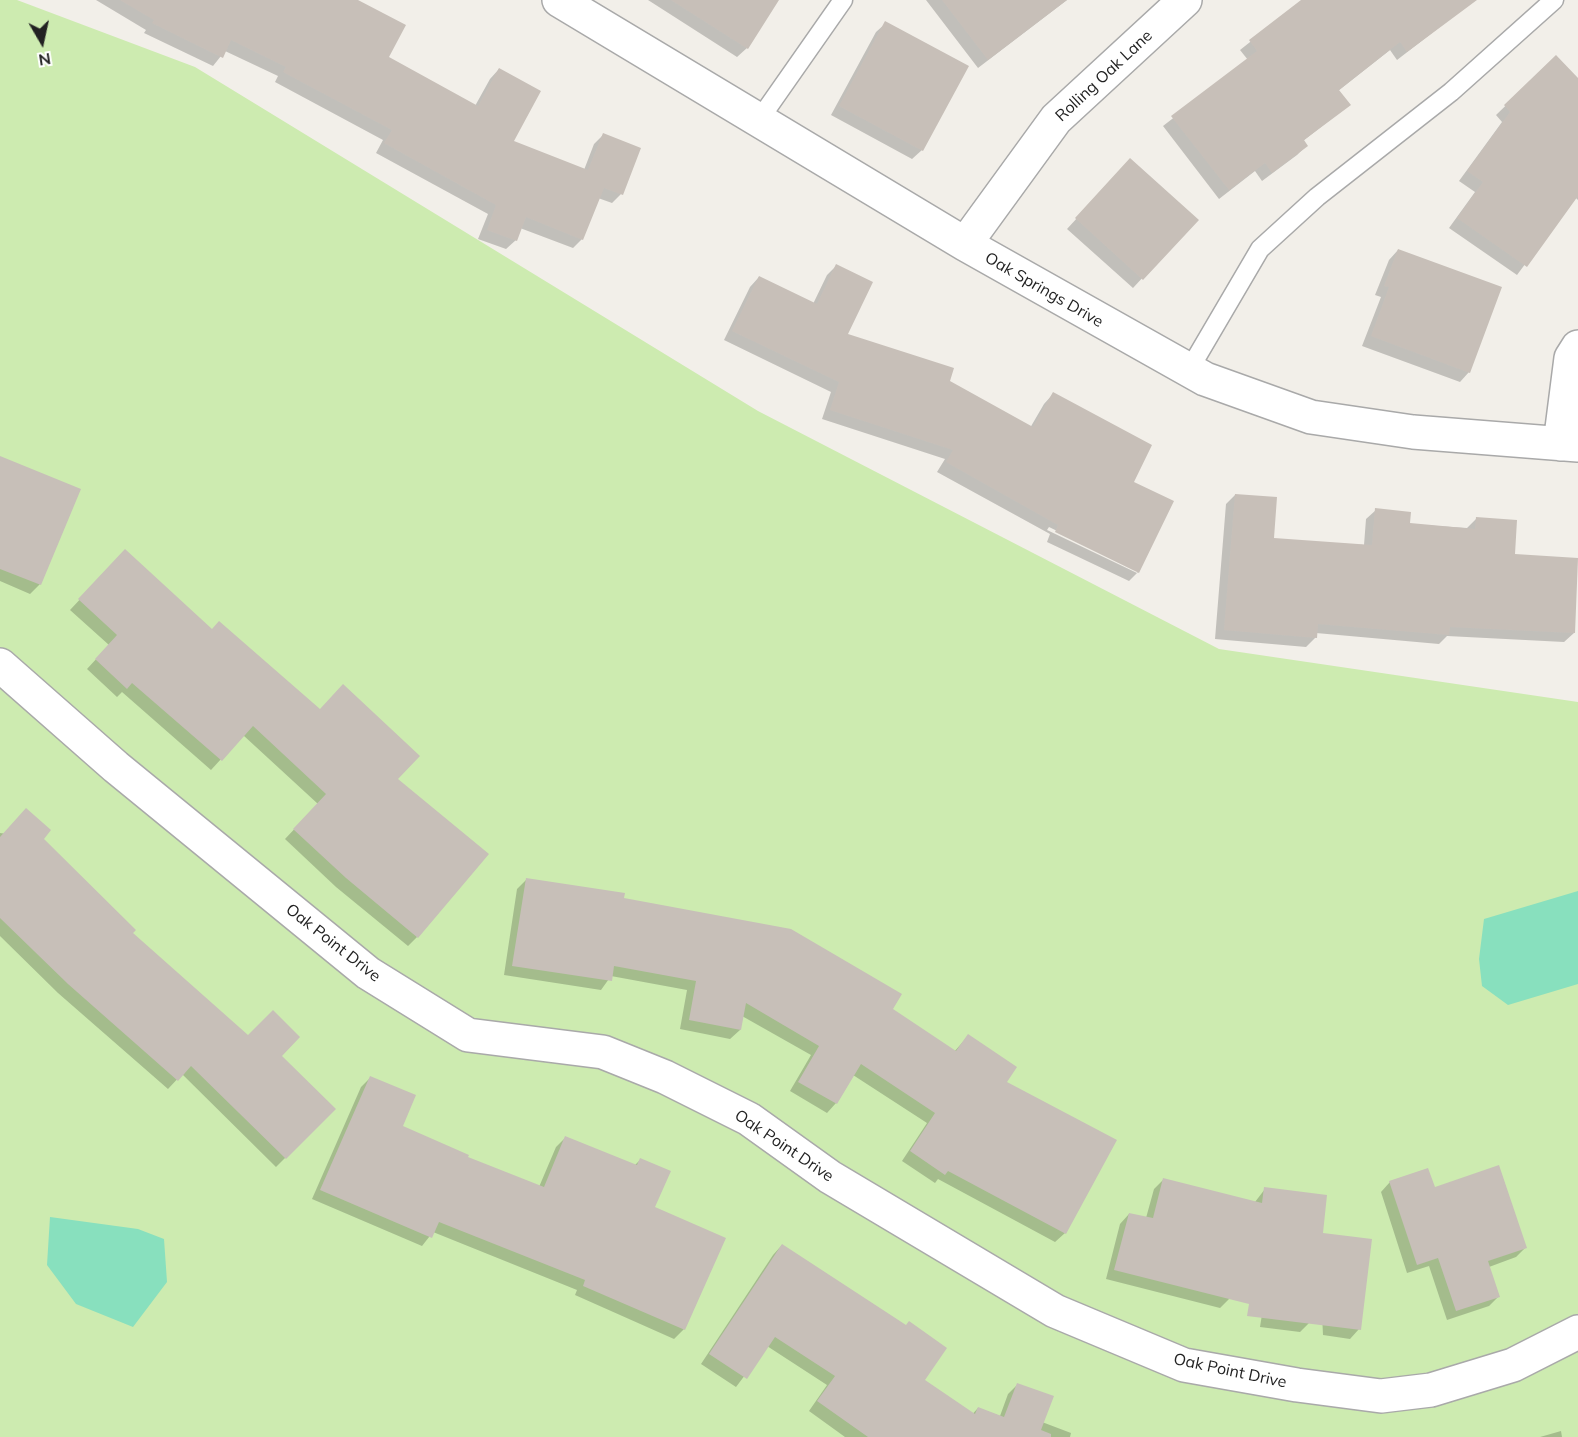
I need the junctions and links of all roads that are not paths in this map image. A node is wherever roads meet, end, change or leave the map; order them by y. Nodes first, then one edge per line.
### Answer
1 (560, 0) edge
2 (843, 0) edge
3 (1185, 0) edge
4 (1554, 0) edge
5 (759, 120) junction
6 (965, 244) junction
7 (1578, 347) edge
8 (1190, 370) junction
9 (1569, 444) edge
10 (0, 665) edge
11 (1578, 1332) edge

1 - 5 street, Oak Springs Drive
2 - 5 lane
3 - 6 street, Rolling Oak Lane
4 - 8 lane
5 - 6 street, Oak Springs Drive
6 - 8 street, Oak Springs Drive
7 - 9 street
8 - 9 street, Oak Springs Drive
10 - 11 street, Oak Point Drive

